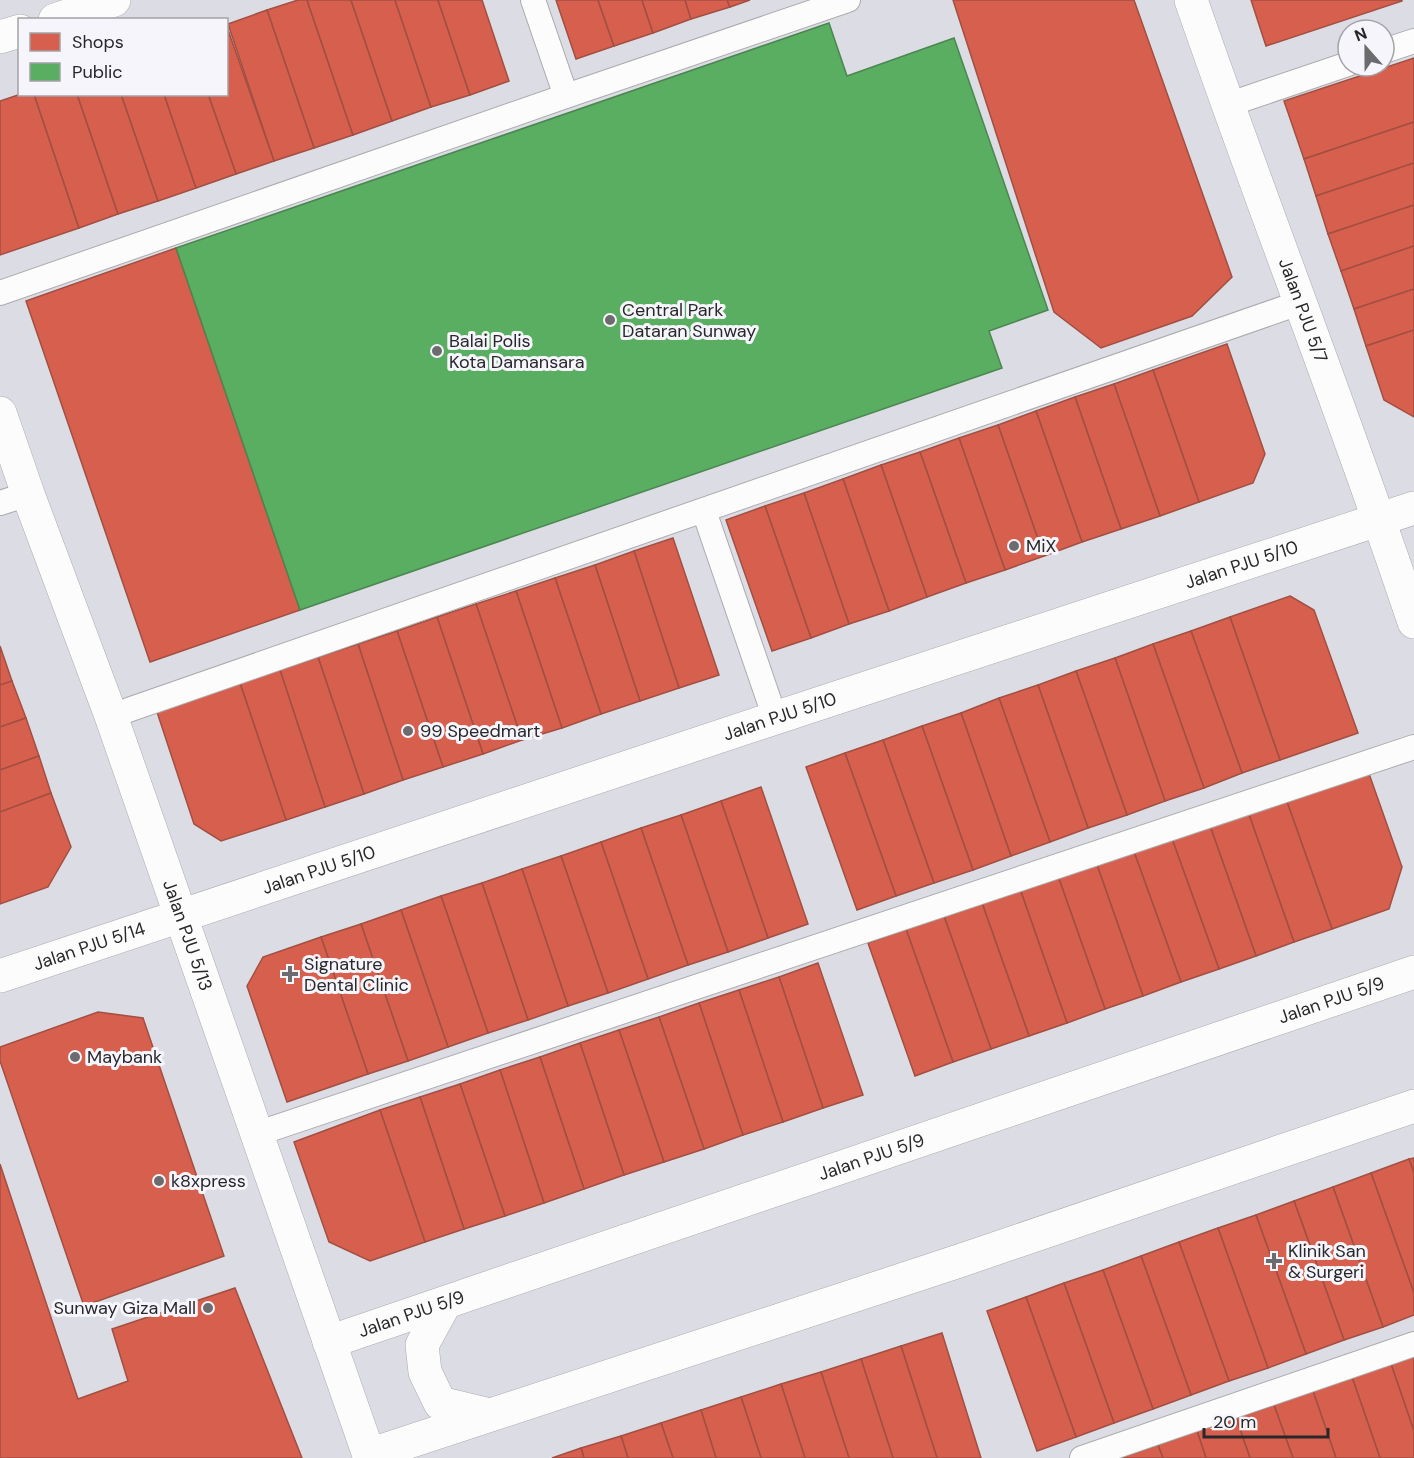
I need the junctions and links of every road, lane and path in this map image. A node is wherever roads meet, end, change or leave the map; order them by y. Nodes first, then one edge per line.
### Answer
1 (114, 0) edge
2 (533, 0) edge
3 (848, 0) edge
4 (1191, 0) edge
5 (61, 18) edge
6 (18, 32) edge
7 (0, 37) edge
8 (1414, 41) edge
9 (1396, 47) edge
10 (1336, 68) edge
11 (566, 96) junction
12 (1227, 105) junction
13 (0, 293) edge
14 (1299, 303) junction
15 (0, 413) edge
16 (14, 499) edge
17 (1414, 508) edge
18 (704, 511) junction
19 (1380, 520) junction
20 (1414, 622) edge
21 (111, 717) junction
22 (775, 718) junction
23 (1414, 747) edge
24 (180, 915) junction
25 (1414, 972) edge
26 (0, 976) edge
27 (1378, 985) junction
28 (1414, 998) edge
29 (1412, 1105) edge
30 (256, 1134) junction
31 (445, 1303) junction
32 (329, 1342) junction
33 (1414, 1344) edge
34 (490, 1415) junction
35 (369, 1457) edge
36 (1082, 1458) edge

1 - 5 street
2 - 11 lane
3 - 11 lane
4 - 12 street, Jalan PJU 5/7
6 - 7 street
8 - 9 lane
10 - 12 lane
11 - 13 lane
12 - 14 street, Jalan PJU 5/7
14 - 18 lane
14 - 19 street, Jalan PJU 5/7
15 - 16 street, Jalan PJU 5/13
16 - 21 street, Jalan PJU 5/13
17 - 19 street, Jalan PJU 5/10
18 - 21 lane
18 - 22 lane
19 - 20 street, Jalan PJU 5/7
19 - 22 street, Jalan PJU 5/10
21 - 24 street, Jalan PJU 5/13
22 - 24 street, Jalan PJU 5/10
23 - 30 lane
24 - 26 street, Jalan PJU 5/14
24 - 30 street, Jalan PJU 5/13
25 - 27 street, Jalan PJU 5/9
27 - 28 street
27 - 31 street, Jalan PJU 5/9
29 - 34 street
30 - 32 street, Jalan PJU 5/13
31 - 32 street, Jalan PJU 5/9
31 - 34 street
32 - 35 street, Jalan PJU 5/13
33 - 36 lane
34 - 35 street

